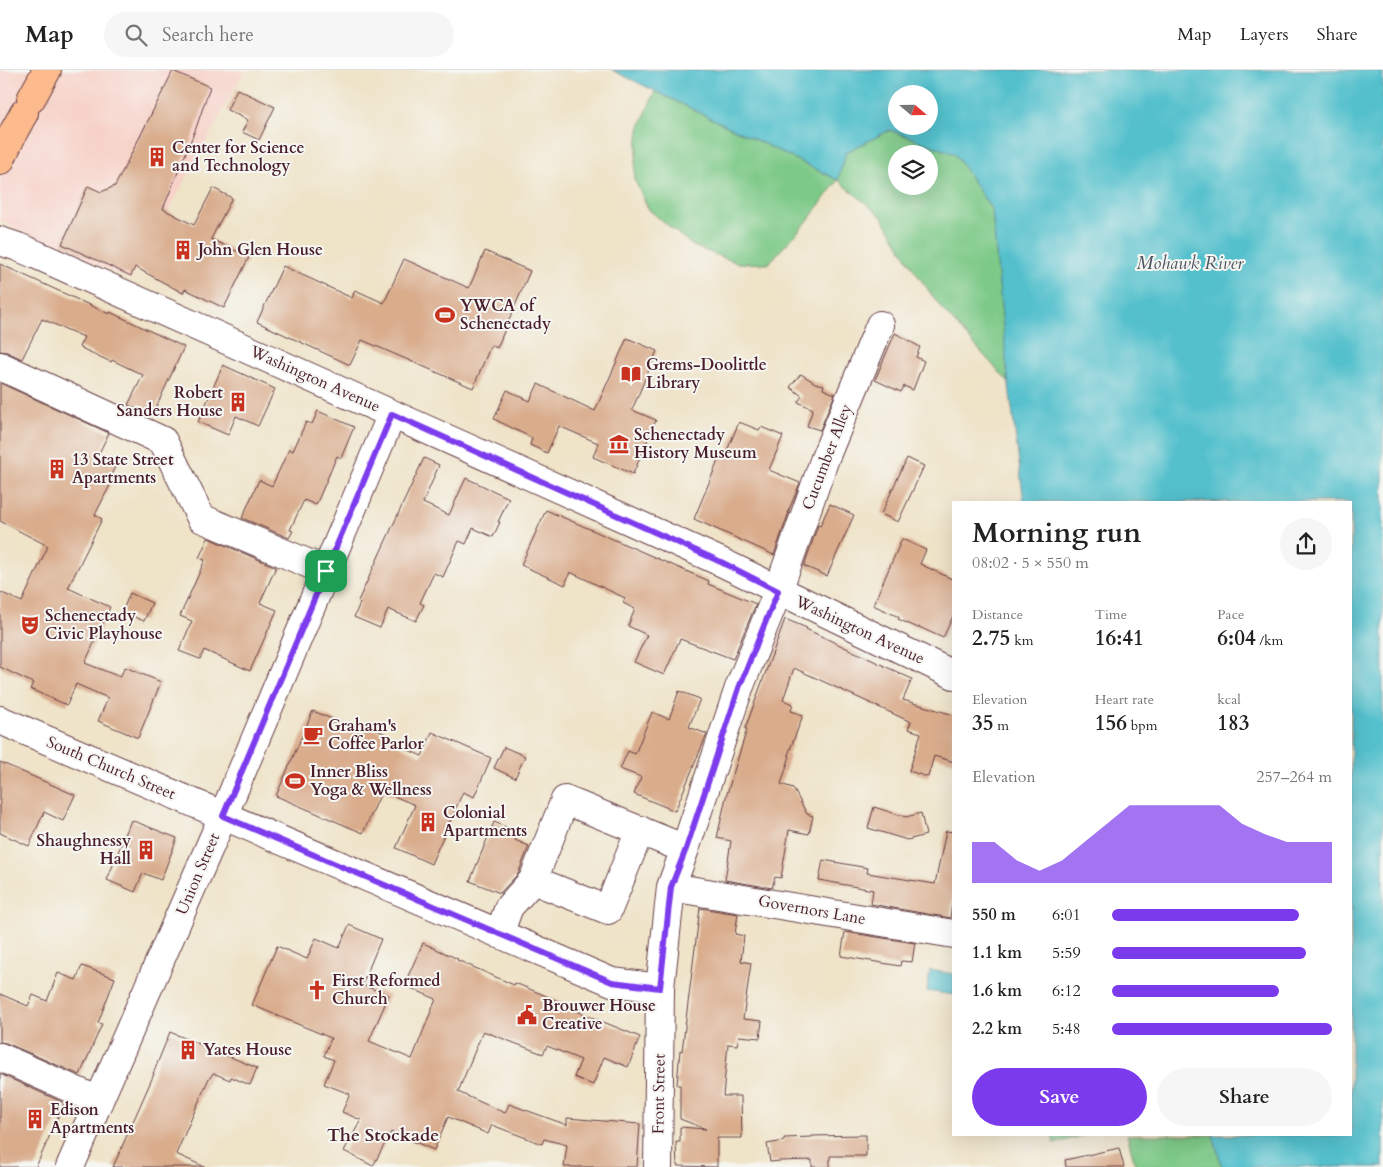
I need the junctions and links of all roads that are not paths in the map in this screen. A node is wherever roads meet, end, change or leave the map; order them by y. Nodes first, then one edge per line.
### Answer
1 (47, 70) edge
2 (0, 161) edge
3 (0, 241) edge
4 (880, 325) dead end
5 (0, 366) edge
6 (392, 414) junction
7 (326, 571) junction
8 (778, 591) junction
9 (952, 674) edge
10 (0, 720) edge
11 (223, 816) junction
12 (640, 830) junction
13 (686, 849) junction
14 (533, 880) junction
15 (671, 887) junction
16 (499, 934) junction
17 (952, 934) edge
18 (660, 988) junction
19 (0, 1057) edge
20 (99, 1101) junction
21 (70, 1167) edge
22 (658, 1167) edge

1 - 2 main road
3 - 6 street, Washington Avenue
4 - 8 street, Cucumber Alley
5 - 7 street
6 - 7 street, Union Street
6 - 8 street, Washington Avenue
7 - 11 street, Union Street
8 - 9 street, Washington Avenue
8 - 13 street, Front Street
10 - 11 street, South Church Street
11 - 16 street, South Church Street
11 - 20 street, Union Street
12 - 13 street
12 - 14 street
12 - 14 street
13 - 15 street, Front Street
14 - 16 street
15 - 17 street, Governors Lane
15 - 18 street, Front Street
16 - 18 street, South Church Street
18 - 22 street, Front Street
19 - 20 street
20 - 21 street, Union Street

